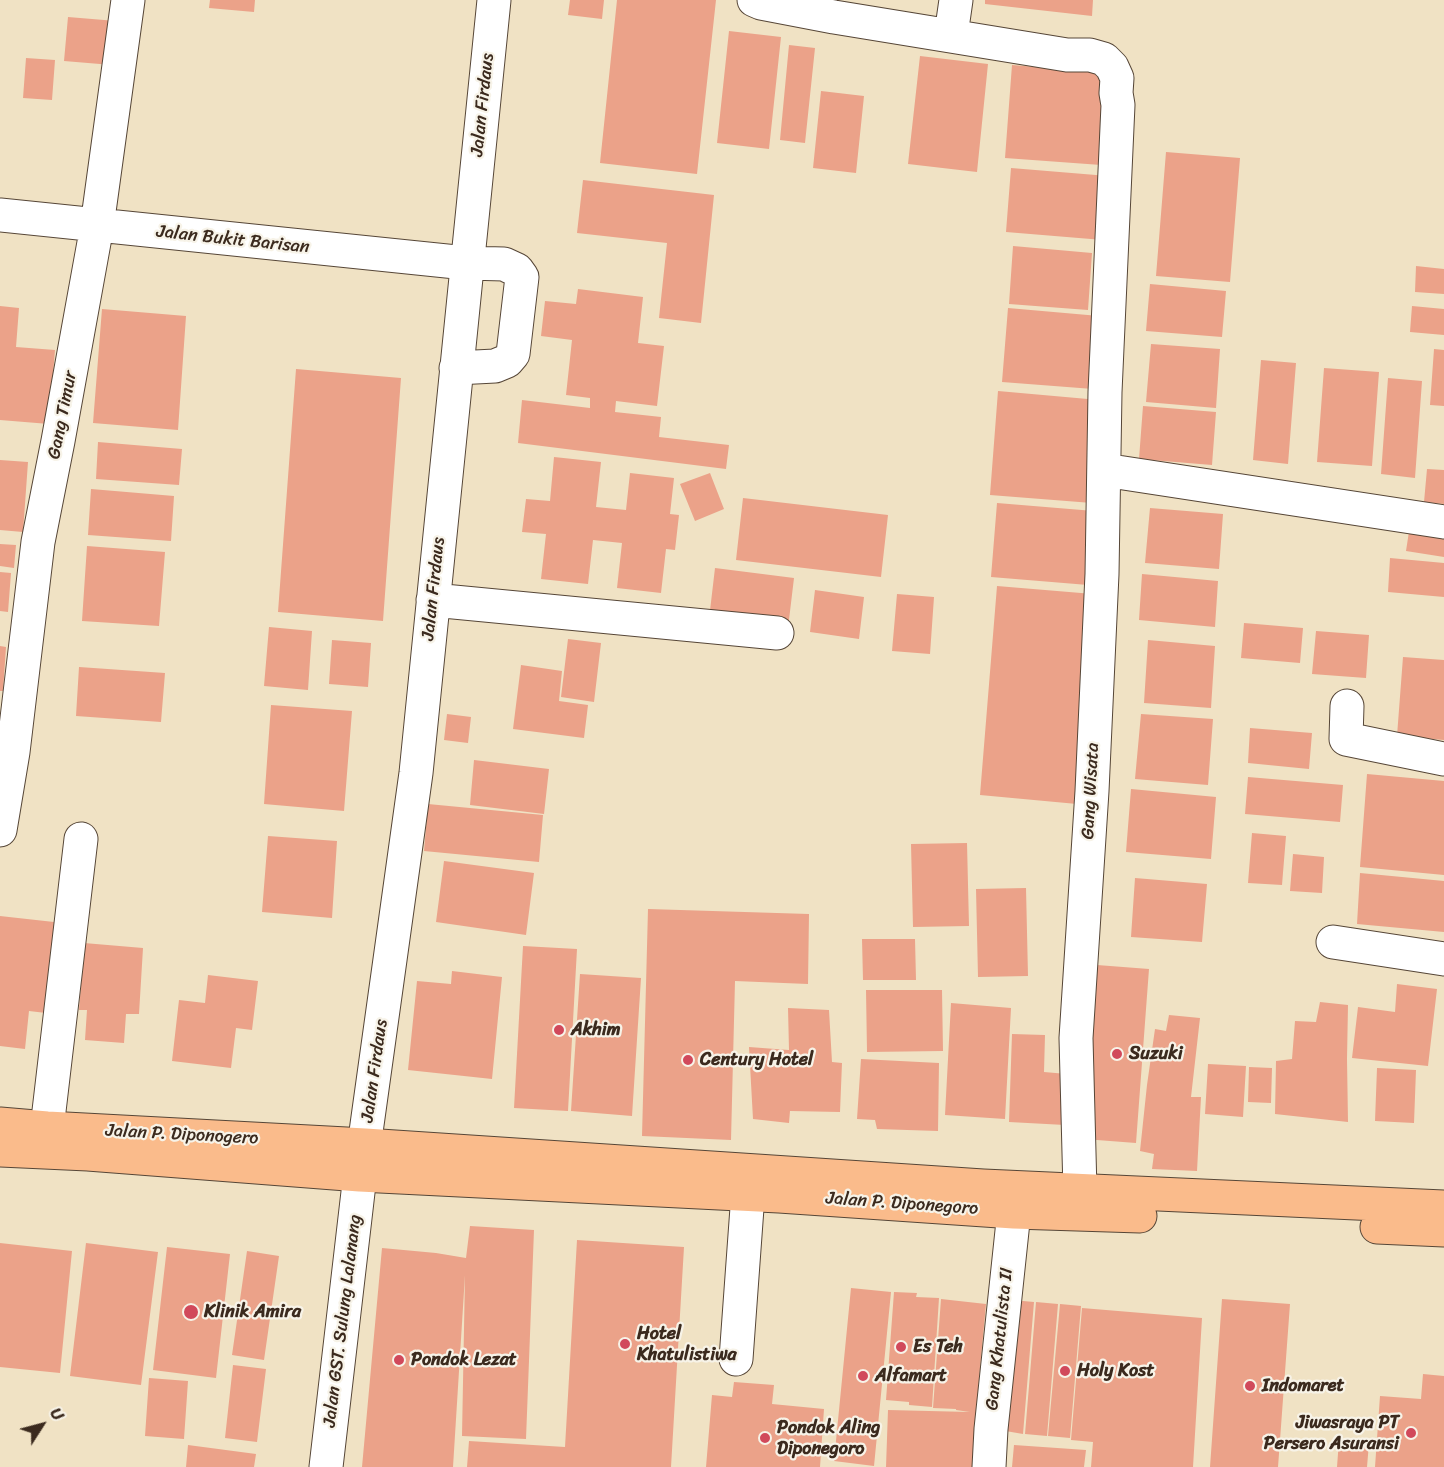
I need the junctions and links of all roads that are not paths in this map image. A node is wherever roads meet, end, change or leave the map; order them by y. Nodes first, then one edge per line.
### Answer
1 (128, 0) edge
2 (494, 0) edge
3 (754, 0) edge
4 (956, 0) edge
5 (951, 35) junction
6 (0, 215) edge
7 (97, 226) junction
8 (466, 263) junction
9 (456, 368) junction
10 (1104, 470) junction
11 (1444, 522) edge
12 (433, 600) junction
13 (13, 628) edge
14 (777, 633) dead end
15 (1347, 706) dead end
16 (1444, 759) edge
17 (0, 830) edge
18 (81, 839) dead end
19 (1333, 942) dead end
20 (1444, 959) edge
21 (0, 1124) edge
22 (47, 1128) junction
23 (0, 1150) edge
24 (363, 1160) junction
25 (1080, 1191) junction
26 (748, 1194) junction
27 (1444, 1207) edge
28 (1014, 1212) junction
29 (1444, 1230) edge
30 (736, 1359) dead end
31 (326, 1467) edge
32 (990, 1467) edge

1 - 7 street, Gang Timur
2 - 8 street, Jalan Firdaus
3 - 5 street, Gang Wisata
4 - 5 street
5 - 10 street, Gang Wisata
6 - 7 street, Jalan Bukit Barisan
7 - 8 street, Jalan Bukit Barisan
7 - 13 street, Gang Timur
8 - 9 street, Jalan Firdaus
8 - 9 street, Jalan Bukit Barisan
9 - 12 street, Jalan Firdaus
10 - 11 street
10 - 25 street, Gang Wisata
12 - 14 street
12 - 24 street, Jalan Firdaus
13 - 17 street, Gang Timur
15 - 16 street
18 - 22 street
19 - 20 street
21 - 22 main road, Jalan P. Diponogero
22 - 24 main road, Jalan P. Diponogero
23 - 24 main road, Jalan P. Diponogero
24 - 25 main road, Jalan P. Diponegoro
24 - 26 main road, Jalan P. Diponegoro
24 - 31 street, Jalan GST. Sulung Lalanang
25 - 27 main road, Jalan P. Diponegoro
26 - 28 main road, Jalan P. Diponegoro
26 - 30 street
28 - 29 main road, Jalan P. Diponegoro
28 - 32 street, Gang Khatulista II

